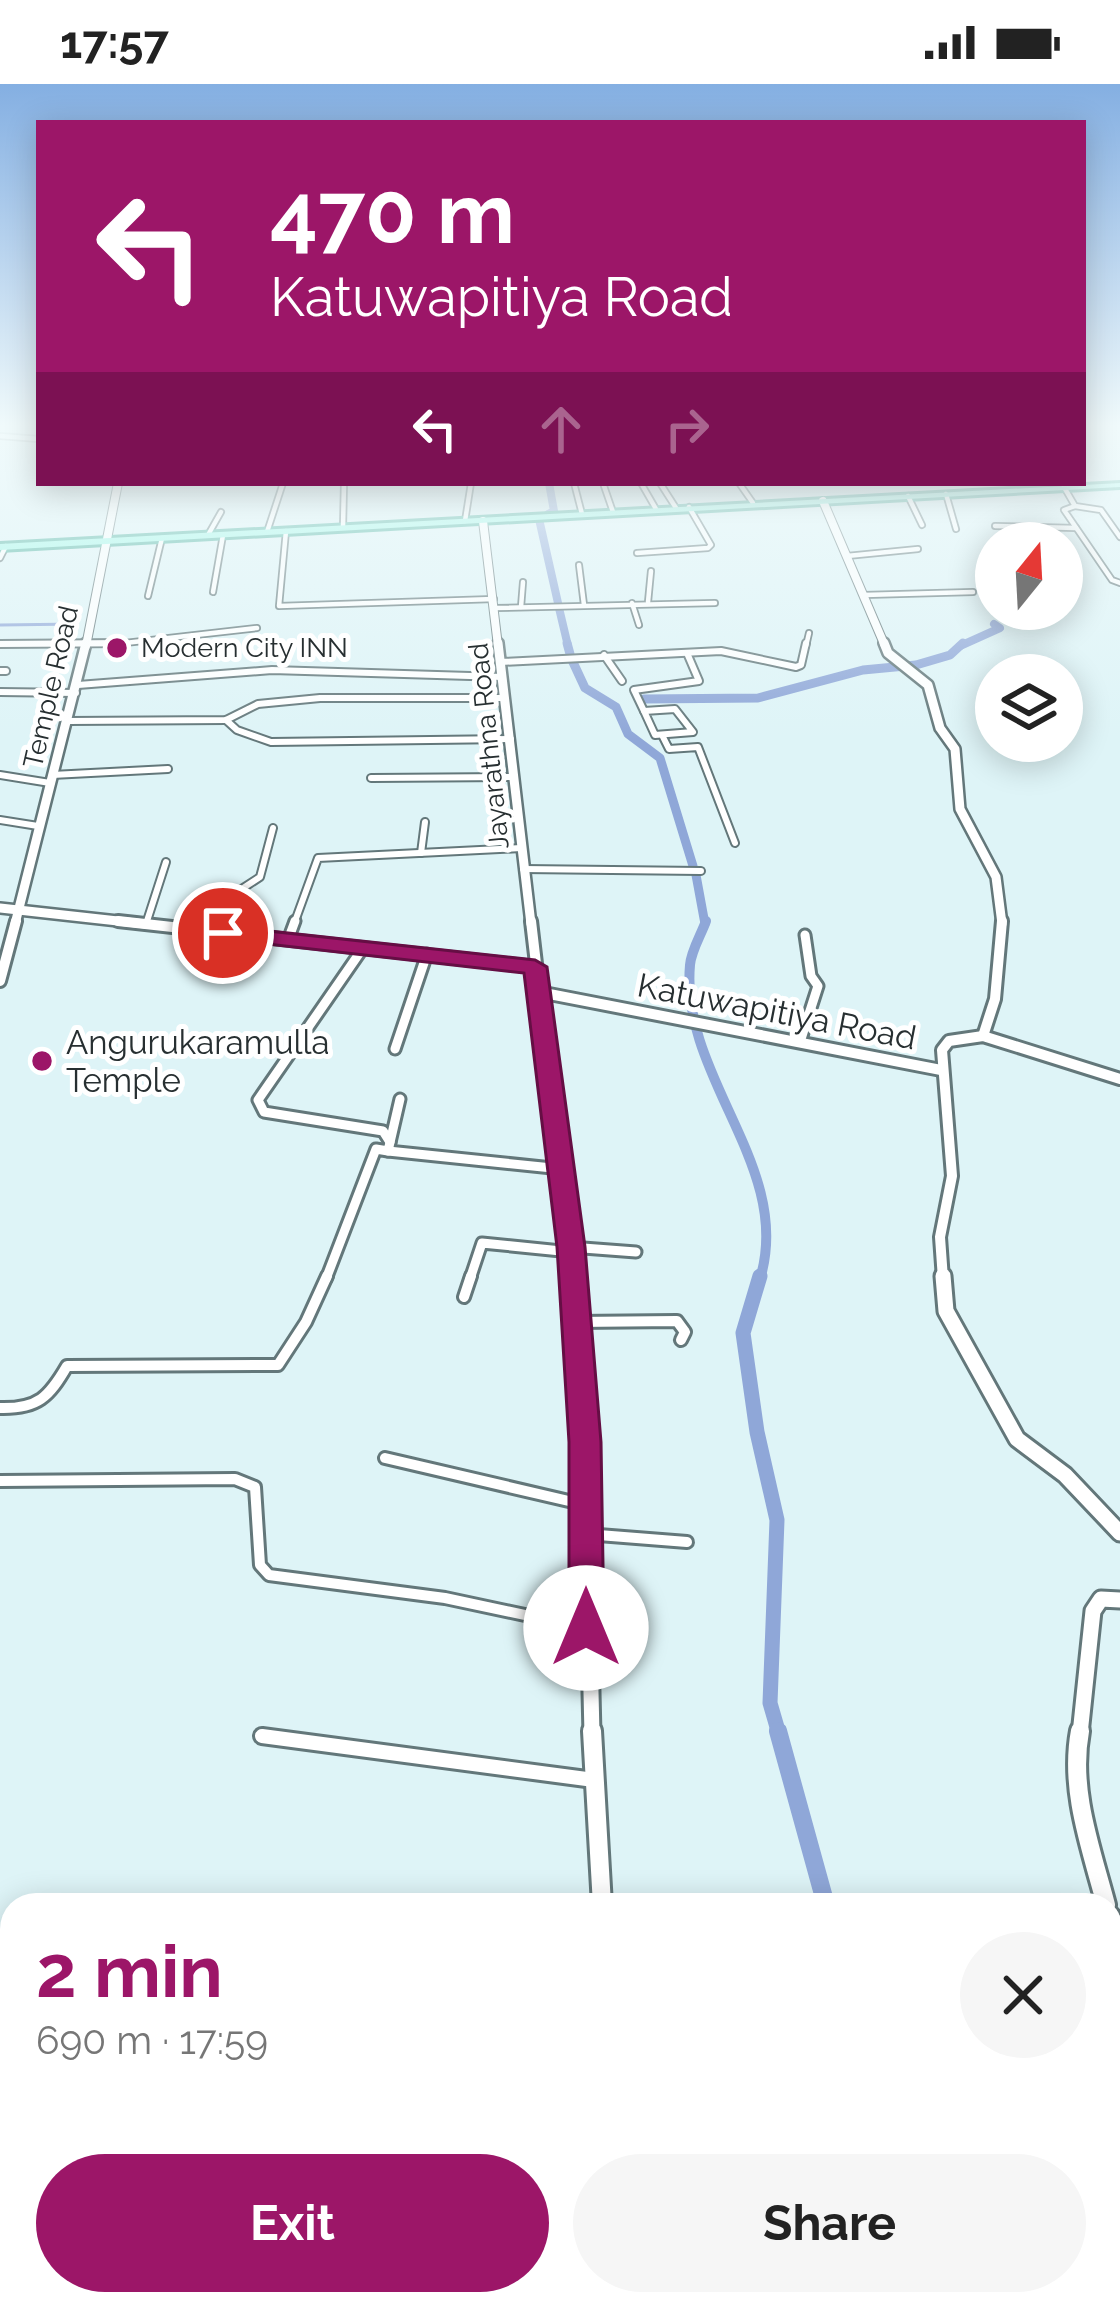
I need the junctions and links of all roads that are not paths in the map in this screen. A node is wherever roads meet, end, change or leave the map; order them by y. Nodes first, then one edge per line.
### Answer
1 (106, 532) edge
2 (210, 532) edge
3 (265, 532) edge
4 (286, 532) edge
5 (485, 532) edge
6 (704, 532) edge
7 (837, 532) edge
8 (223, 535) junction
9 (208, 536) junction
10 (162, 538) junction
11 (1083, 538) edge
12 (104, 541) junction
13 (3, 546) edge
14 (918, 549) dead end
15 (637, 553) dead end
16 (847, 556) junction
17 (0, 558) edge
18 (579, 565) dead end
19 (651, 571) dead end
20 (523, 582) dead end
21 (1120, 584) edge
22 (213, 592) dead end
23 (973, 592) dead end
24 (864, 595) junction
25 (148, 596) dead end
26 (648, 602) junction
27 (632, 603) junction
28 (716, 603) dead end
29 (494, 604) junction
30 (584, 605) junction
31 (521, 607) junction
32 (639, 626) dead end
33 (257, 628) dead end
34 (809, 633) dead end
35 (0, 644) edge
36 (86, 646) junction
37 (687, 652) junction
38 (604, 655) junction
39 (501, 662) junction
40 (503, 677) junction
41 (622, 681) dead end
42 (77, 689) junction
43 (0, 692) edge
44 (505, 698) junction
45 (643, 711) junction
46 (226, 720) junction
47 (68, 721) junction
48 (663, 737) junction
49 (511, 740) junction
50 (168, 769) dead end
51 (0, 775) edge
52 (514, 777) junction
53 (371, 778) dead end
54 (51, 779) junction
55 (0, 820) edge
56 (424, 822) dead end
57 (38, 826) junction
58 (273, 828) dead end
59 (734, 843) dead end
60 (521, 848) junction
61 (421, 853) junction
62 (166, 862) dead end
63 (523, 869) junction
64 (701, 871) dead end
65 (0, 908) edge
66 (17, 909) junction
67 (146, 924) junction
68 (223, 933) junction
69 (805, 934) dead end
70 (288, 940) junction
71 (362, 948) junction
72 (427, 954) junction
73 (535, 967) junction
74 (0, 981) edge
75 (539, 992) junction
76 (983, 1036) junction
77 (800, 1042) junction
78 (395, 1048) dead end
79 (941, 1070) junction
80 (1120, 1079) edge
81 (400, 1100) dead end
82 (389, 1147) junction
83 (562, 1169) junction
84 (571, 1250) junction
85 (636, 1252) dead end
86 (464, 1297) dead end
87 (576, 1322) junction
88 (681, 1340) dead end
89 (0, 1408) edge
90 (385, 1458) dead end
91 (0, 1481) edge
92 (586, 1504) junction
93 (1120, 1533) edge
94 (586, 1534) junction
95 (687, 1542) dead end
96 (1120, 1600) edge
97 (586, 1628) junction
98 (262, 1736) dead end
99 (594, 1780) junction
100 (601, 1893) edge
101 (1103, 1893) edge

1 - 12 street, Temple Road
2 - 9 street
3 - 8 main road
4 - 29 street
5 - 29 street, Jayarathna Road
6 - 15 street
7 - 16 street
8 - 9 main road
8 - 22 street
9 - 10 main road
10 - 12 main road
10 - 25 street
11 - 21 street
12 - 13 main road
12 - 36 street, Temple Road
13 - 17 street
14 - 16 street
16 - 24 street
18 - 30 street
19 - 26 street
20 - 31 street
23 - 24 street
24 - 76 street
26 - 27 street
26 - 28 street
27 - 30 street
27 - 32 street
29 - 31 street
29 - 39 street, Jayarathna Road
30 - 31 street
33 - 36 street
34 - 37 street
35 - 36 street
36 - 42 street, Temple Road
37 - 38 street
37 - 45 street
38 - 39 street
38 - 41 street
39 - 40 street, Jayarathna Road
40 - 42 street
40 - 44 street, Jayarathna Road
42 - 43 street
42 - 47 street, Temple Road
44 - 46 street
44 - 49 street, Jayarathna Road
45 - 48 street
45 - 48 street
46 - 47 street
46 - 49 street
47 - 54 street, Temple Road
48 - 59 street
49 - 52 street, Jayarathna Road
50 - 54 street
51 - 54 street
52 - 53 street
52 - 60 street, Jayarathna Road
54 - 57 street, Temple Road
55 - 57 street
56 - 61 street
57 - 66 street, Temple Road
58 - 68 street
60 - 61 street
60 - 63 street, Jayarathna Road
61 - 70 street
62 - 67 street
63 - 64 street
63 - 73 street, Jayarathna Road
65 - 66 street
66 - 67 street
66 - 74 street, Temple Road
67 - 68 street
68 - 70 street
69 - 77 street
70 - 71 street
71 - 72 street
71 - 82 street
72 - 73 street
72 - 78 street
73 - 75 street, Jayarathna Road
75 - 77 street, Katuwapitiya Road
75 - 83 street, Jayarathna Road
76 - 79 street, Katuwapitiya Road
76 - 80 street
77 - 79 street, Katuwapitiya Road
79 - 93 street
81 - 82 street
82 - 83 street
82 - 89 street
83 - 84 street, Jayarathna Road
84 - 85 street
84 - 86 street
84 - 87 street, Jayarathna Road
87 - 88 street
87 - 92 street, Jayarathna Road
90 - 92 street
91 - 97 street
92 - 94 street, Jayarathna Road
94 - 95 street
94 - 97 street, Jayarathna Road
96 - 101 street
97 - 99 street, Jayarathna Road
98 - 99 street
99 - 100 street, Jayarathna Road

